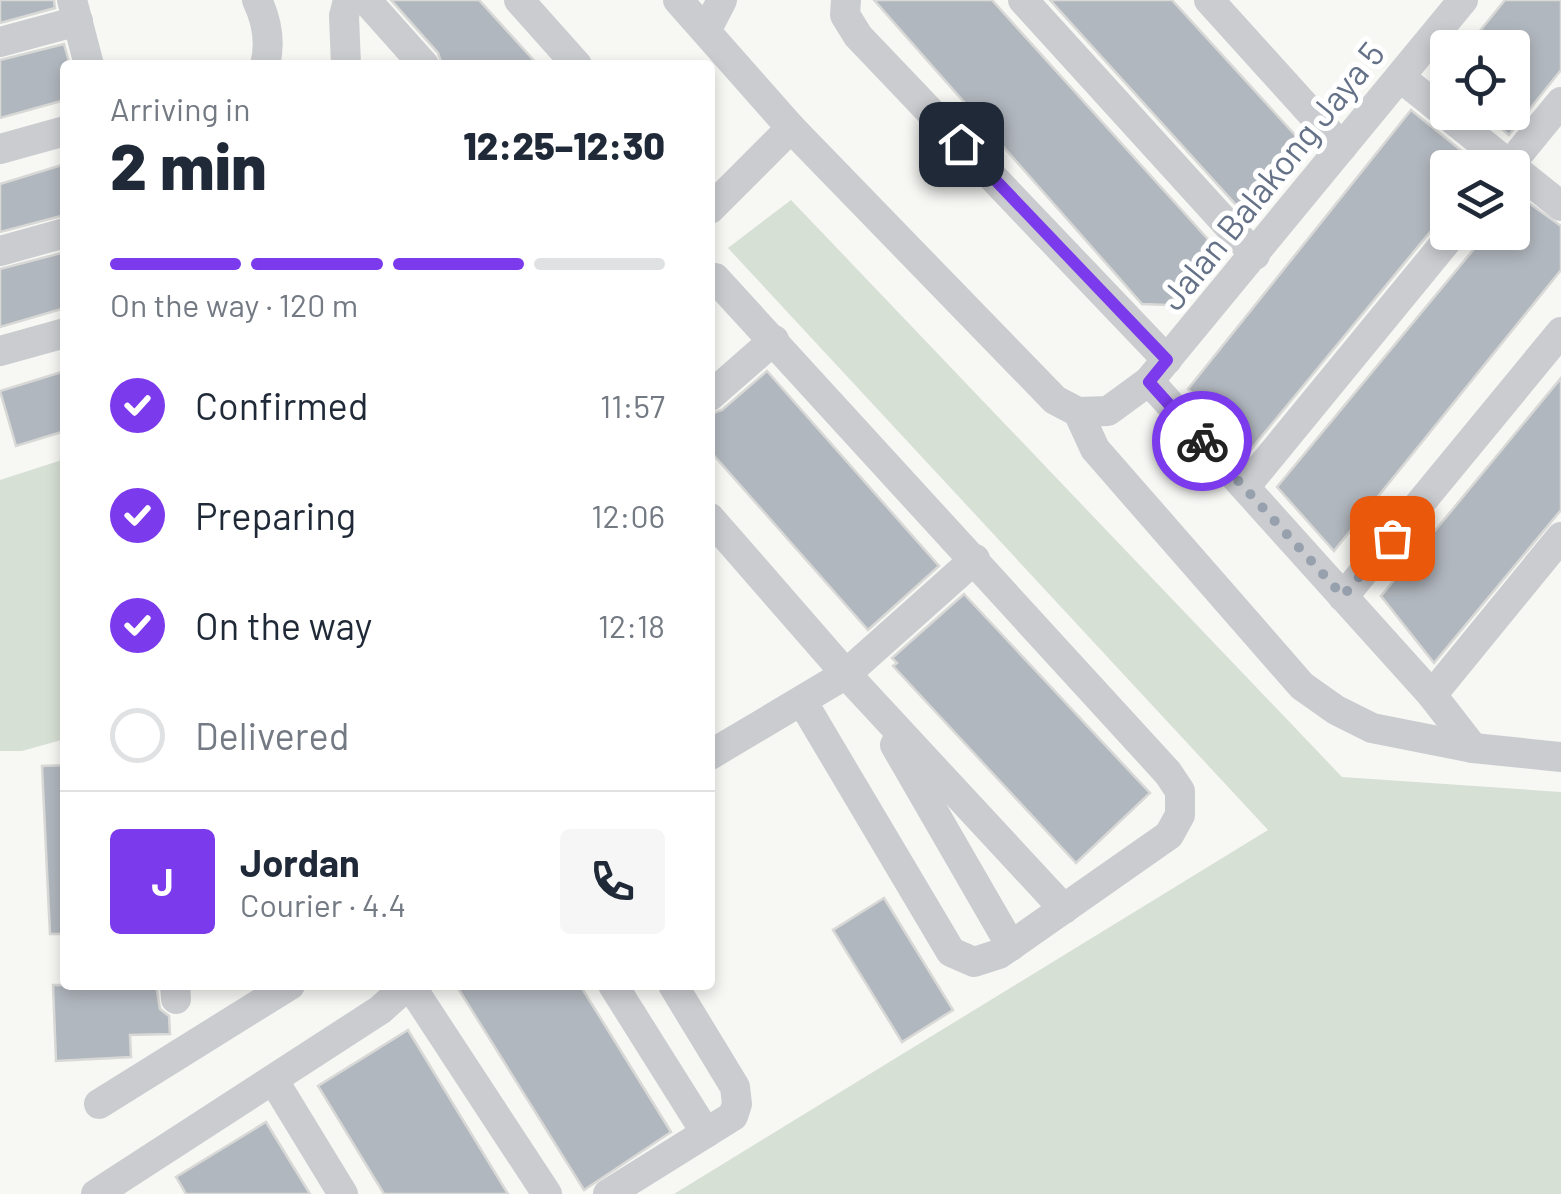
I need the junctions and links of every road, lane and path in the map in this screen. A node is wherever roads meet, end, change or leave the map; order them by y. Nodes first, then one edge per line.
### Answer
1 (256, 0) edge
2 (348, 0) edge
3 (366, 0) edge
4 (519, 0) edge
5 (678, 0) edge
6 (722, 0) edge
7 (1023, 0) edge
8 (1209, 0) edge
9 (1463, 0) edge
10 (846, 8) edge
11 (75, 11) edge
12 (706, 30) junction
13 (0, 42) edge
14 (88, 60) edge
15 (266, 60) edge
16 (346, 60) edge
17 (420, 60) edge
18 (573, 60) edge
19 (1400, 76) junction
20 (1561, 102) edge
21 (790, 128) junction
22 (60, 133) edge
23 (1342, 147) junction
24 (0, 149) edge
25 (1490, 150) edge
26 (1522, 150) edge
27 (1530, 182) edge
28 (715, 204) edge
29 (1561, 206) edge
30 (60, 233) edge
31 (1439, 250) edge
32 (0, 251) edge
33 (1255, 255) junction
34 (715, 278) dead end
35 (1561, 332) edge
36 (60, 334) edge
37 (774, 340) junction
38 (0, 351) edge
39 (1158, 371) junction
40 (715, 392) edge
41 (1078, 412) junction
42 (1245, 487) junction
43 (715, 524) edge
44 (1561, 537) edge
45 (975, 559) junction
46 (1343, 596) junction
47 (846, 674) junction
48 (1432, 695) junction
49 (868, 698) junction
50 (802, 700) junction
51 (1473, 748) junction
52 (715, 752) edge
53 (1561, 757) edge
54 (1064, 909) junction
55 (1010, 946) junction
56 (282, 990) edge
57 (403, 990) edge
58 (412, 990) edge
59 (616, 990) edge
60 (676, 990) edge
61 (274, 1080) junction
62 (100, 1104) dead end
63 (706, 1132) junction
64 (139, 1182) edge
65 (96, 1194) edge
66 (343, 1194) edge
67 (547, 1194) edge
68 (608, 1194) edge

1 - 15 street
2 - 16 street
3 - 17 street
4 - 18 street
5 - 12 street
6 - 12 street
7 - 33 street
8 - 23 street
9 - 19 street, Jalan Balakong Jaya 5
10 - 39 street
11 - 13 street
11 - 14 street
12 - 21 street
19 - 23 street, Jalan Balakong Jaya 5
19 - 25 street
20 - 26 street
21 - 28 street
21 - 41 street
22 - 24 street
23 - 33 street, Jalan Balakong Jaya 5
27 - 29 street
30 - 32 street
31 - 42 street
33 - 39 street, Jalan Balakong Jaya 5
34 - 37 street
35 - 46 street
36 - 38 street
37 - 40 street
37 - 45 street
39 - 41 street, Jalan Balakong Jaya 5
39 - 42 street
41 - 51 street
42 - 46 street
43 - 47 street
44 - 48 street
45 - 47 street
45 - 54 street
46 - 48 street
47 - 49 street
47 - 50 street
48 - 51 street
49 - 54 street
49 - 55 street
50 - 52 street
50 - 55 street
51 - 53 street
54 - 55 street
56 - 62 street
57 - 61 street
58 - 67 street
59 - 63 street
60 - 63 street
61 - 64 street
61 - 66 street
63 - 68 street
64 - 65 street

